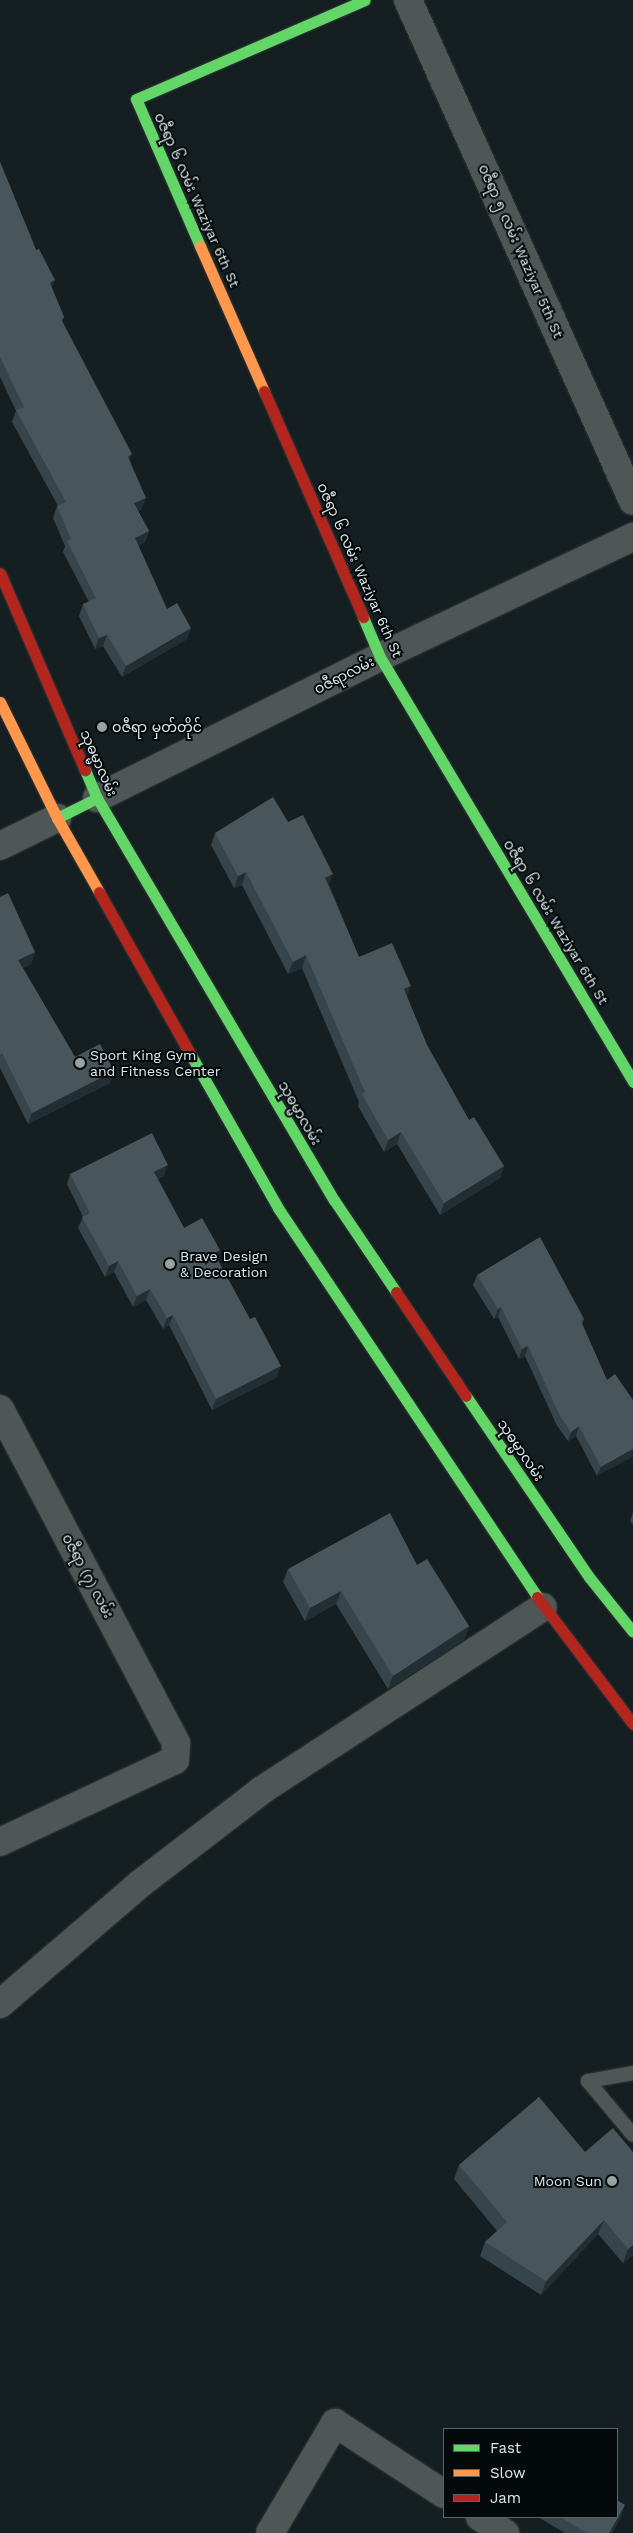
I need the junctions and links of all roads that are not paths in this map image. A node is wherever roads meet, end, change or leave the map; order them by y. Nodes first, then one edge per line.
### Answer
1 (365, 0) edge
2 (408, 0) edge
3 (633, 502) edge
4 (633, 537) edge
5 (0, 573) edge
6 (380, 657) junction
7 (0, 702) edge
8 (98, 798) junction
9 (57, 818) junction
10 (0, 846) edge
11 (633, 1082) edge
12 (0, 1409) edge
13 (543, 1607) junction
14 (633, 1632) edge
15 (633, 1724) edge
16 (0, 1842) edge
17 (0, 2004) edge
18 (633, 2073) edge
19 (633, 2135) edge
20 (443, 2493) edge
21 (482, 2518) edge
22 (270, 2533) edge
23 (505, 2533) edge

1 - 6 main road, ဝဇီရာ ၆ လမ်း Waziyar 6th St
2 - 3 street, ဝဇီရာ ၅ လမ်း Waziyar 5th St
4 - 6 street, ဝဇီရာလမ်း
5 - 8 main road, သုဓမ္မာလမ်း
6 - 8 street, ဝဇီရာလမ်း
6 - 11 main road, ဝဇီရာ ၆ လမ်း Waziyar 6th St
7 - 9 main road
8 - 9 main road, ဝဇီရာလမ်း
8 - 14 main road, သုဓမ္မာလမ်း
9 - 10 street
9 - 13 main road
12 - 16 street, ၀ဇီရာ (၇) လမ်း
13 - 15 main road
13 - 17 street
18 - 19 lane
20 - 22 street
21 - 23 street

